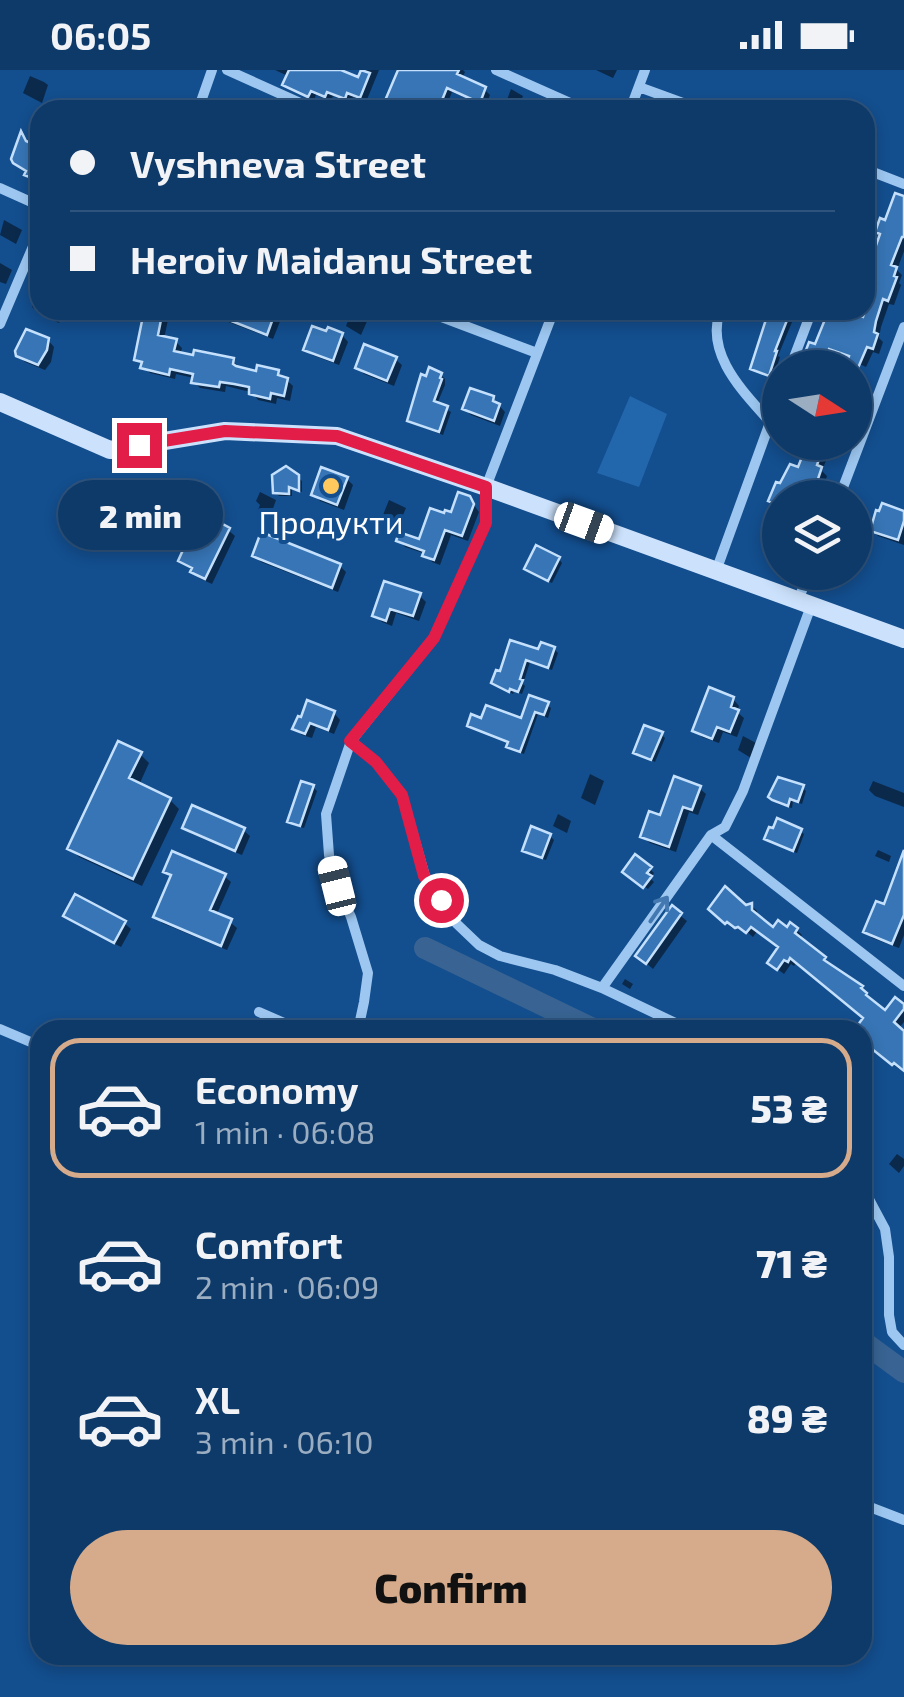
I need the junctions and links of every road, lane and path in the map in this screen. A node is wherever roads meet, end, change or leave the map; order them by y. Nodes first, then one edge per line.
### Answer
1 (212, 70) edge
2 (226, 70) edge
3 (496, 70) edge
4 (645, 70) edge
5 (639, 86) junction
6 (202, 100) edge
7 (294, 100) edge
8 (564, 100) edge
9 (634, 100) edge
10 (676, 100) edge
11 (875, 174) edge
12 (904, 184) edge
13 (0, 188) edge
14 (30, 202) edge
15 (30, 254) edge
16 (450, 320) edge
17 (550, 320) edge
18 (718, 320) edge
19 (808, 320) edge
20 (0, 324) edge
21 (904, 327) edge
22 (797, 350) edge
23 (538, 353) junction
24 (0, 402) edge
25 (762, 412) edge
26 (762, 444) edge
27 (846, 480) edge
28 (486, 487) junction
29 (716, 571) junction
30 (807, 590) edge
31 (805, 603) junction
32 (904, 640) edge
33 (350, 741) junction
34 (711, 835) junction
35 (904, 986) edge
36 (602, 988) junction
37 (259, 1012) dead end
38 (277, 1020) edge
39 (360, 1020) edge
40 (669, 1020) edge
41 (0, 1030) edge
42 (30, 1042) edge
43 (872, 1205) edge
44 (904, 1345) edge
45 (872, 1508) edge
46 (904, 1520) edge

1 - 6 street
2 - 7 street
3 - 8 street
4 - 5 street
5 - 9 street
5 - 10 street
11 - 12 street
13 - 14 street
15 - 20 street
16 - 23 street
17 - 23 street
18 - 25 street
19 - 22 street
21 - 27 street
23 - 28 street
24 - 28 street
26 - 29 street
28 - 29 street
28 - 33 street
29 - 31 street
30 - 31 street
31 - 32 street
31 - 34 street
33 - 36 street
33 - 39 street
34 - 35 street
36 -> 34 street
36 - 40 street
37 - 38 street
41 - 42 street
43 - 44 street
45 - 46 street

